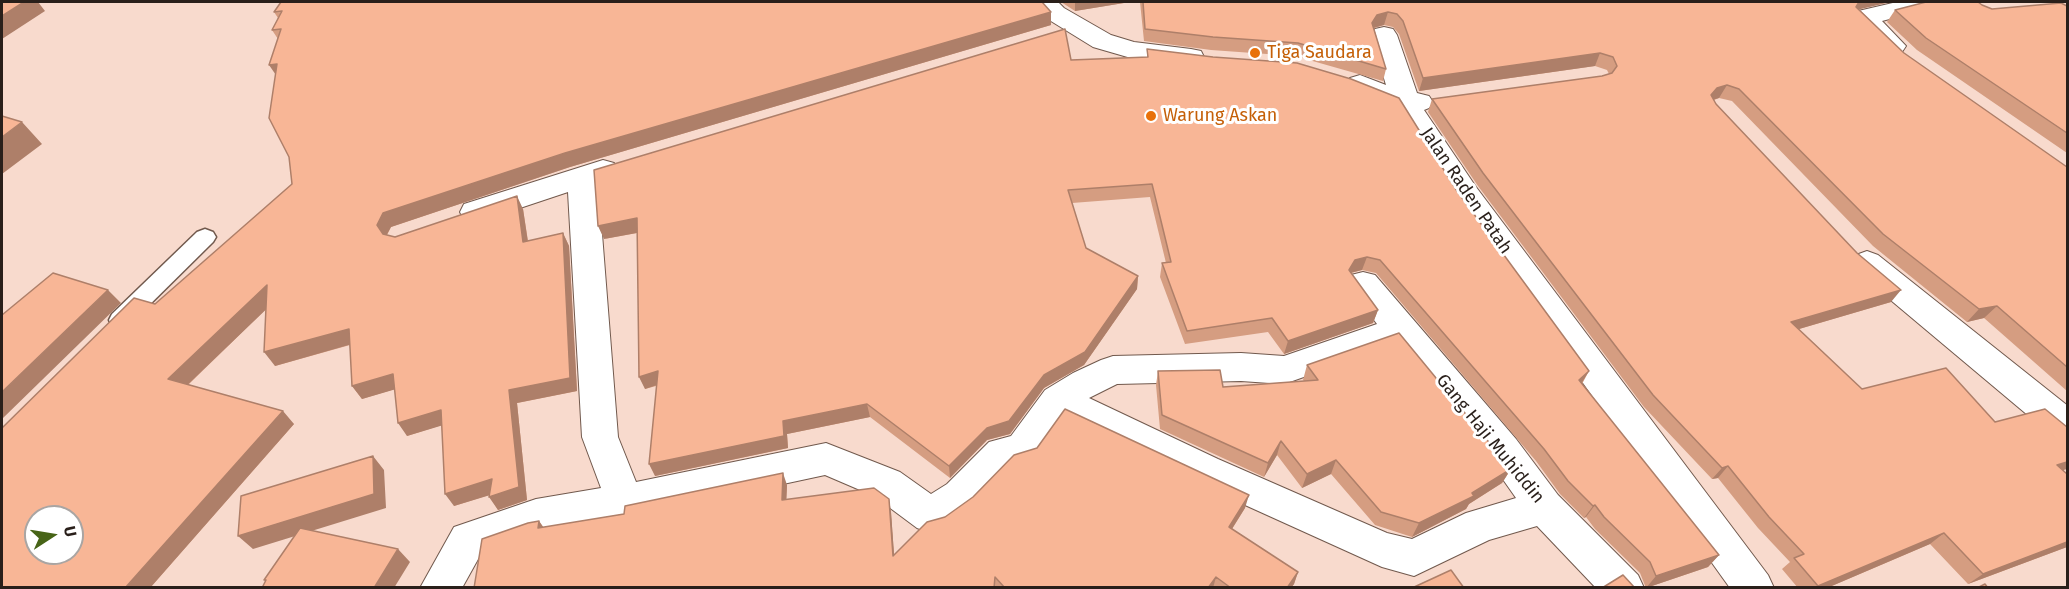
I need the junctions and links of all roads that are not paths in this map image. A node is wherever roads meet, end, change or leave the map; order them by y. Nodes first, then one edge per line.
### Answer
1 (1044, 2) edge
2 (1926, 2) edge
3 (1077, 28) junction
4 (1384, 35) dead end
5 (1043, 38) edge
6 (1221, 61) edge
7 (1916, 65) edge
8 (1336, 77) edge
9 (1442, 99) edge
10 (1406, 104) junction
11 (627, 163) edge
12 (582, 176) junction
13 (446, 222) edge
14 (205, 237) dead end
15 (1844, 240) edge
16 (1363, 284) dead end
17 (1400, 329) junction
18 (103, 337) edge
19 (1058, 400) junction
20 (2067, 427) edge
21 (625, 501) junction
22 (1544, 507) junction
23 (440, 588) edge
24 (1624, 588) edge
25 (1754, 588) edge

1 - 3 street
2 - 7 street
3 - 5 street
3 - 6 street
4 - 10 street, Jalan Raden Patah
8 - 10 street
9 - 10 street
10 - 25 street, Jalan Raden Patah
11 - 12 street
12 - 13 street
12 - 21 street
14 - 18 lane
15 - 20 street
16 - 17 street, Gang Haji Muhiddin
17 - 19 street
17 - 22 street, Gang Haji Muhiddin
19 - 21 street
19 - 22 street
21 - 23 street
22 - 24 street, Gang Haji Muhiddin

